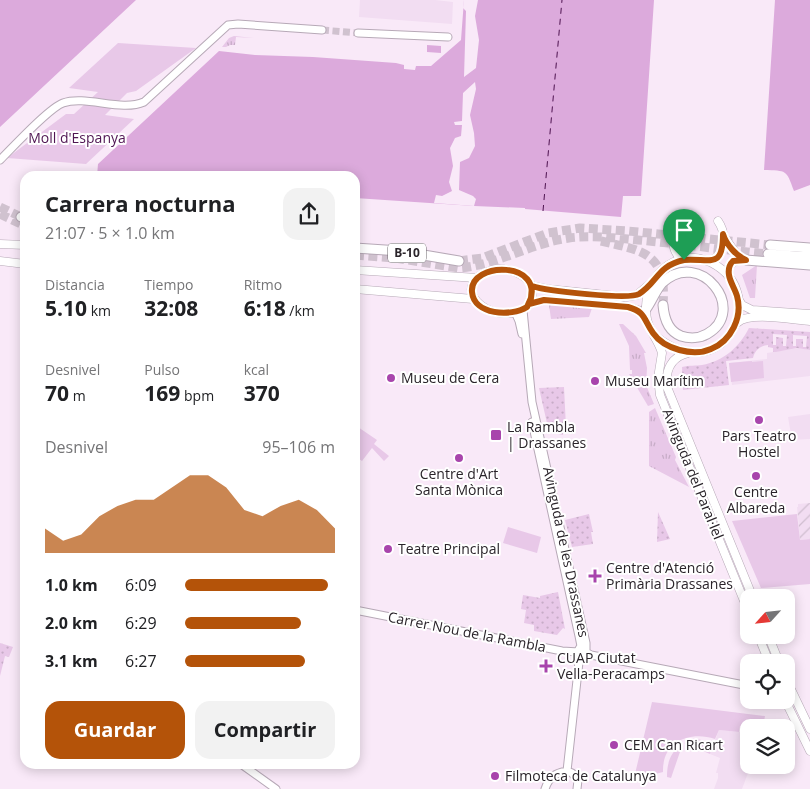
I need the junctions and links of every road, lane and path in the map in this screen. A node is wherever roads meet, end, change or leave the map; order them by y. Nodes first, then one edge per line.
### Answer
1 (322, 30) tunnel mouth
2 (358, 33) tunnel mouth
3 (448, 37) dead end
4 (0, 160) edge
5 (679, 220) dead end
6 (718, 221) dead end
7 (723, 234) junction
8 (0, 244) edge
9 (20, 245) edge
10 (360, 248) edge
11 (810, 248) edge
12 (810, 257) edge
13 (684, 260) junction
14 (746, 260) junction
15 (0, 261) edge
16 (460, 261) tunnel mouth
17 (707, 261) junction
18 (20, 263) edge
19 (810, 265) edge
20 (360, 270) edge
21 (477, 278) junction
22 (730, 280) junction
23 (650, 284) junction
24 (532, 286) junction
25 (360, 289) edge
26 (738, 297) junction
27 (473, 299) junction
28 (663, 305) tunnel mouth
29 (522, 309) junction
30 (646, 309) junction
31 (810, 314) edge
32 (647, 320) junction
33 (810, 321) edge
34 (735, 325) junction
35 (653, 334) junction
36 (690, 353) junction
37 (749, 589) edge
38 (740, 591) edge
39 (360, 611) edge
40 (582, 652) junction
41 (740, 684) edge
42 (795, 703) edge
43 (789, 709) edge
44 (810, 729) edge
45 (810, 751) edge
46 (248, 769) edge
47 (567, 771) junction
48 (276, 789) edge
49 (545, 789) edge
50 (577, 789) edge

1 - 4 street
2 - 3 street
5 - 13 main road
6 - 7 main road
7 - 14 main road
7 - 17 main road
8 - 9 main road
10 - 16 highway, B-10
11 - 12 highway
13 - 17 main road
13 - 23 main road
14 - 19 highway
14 - 22 main road
15 - 18 main road
17 - 22 main road
20 - 21 main road
21 - 24 main road
21 - 27 main road
22 - 26 main road
23 - 24 main road
23 - 30 main road
24 - 29 main road
25 - 27 main road
26 - 31 main road
26 - 34 main road
27 - 29 main road
28 - 30 highway
29 - 32 main road
29 - 40 street, Avinguda de les Drassanes
30 - 32 main road
32 - 35 main road
33 - 34 main road
34 - 36 main road
35 - 36 main road
35 - 38 main road, Avinguda del Paral·lel
36 - 37 main road, Avinguda del Paral·lel
39 - 40 street, Carrer Nou de la Rambla
40 - 41 street, Carrer Nou de la Rambla
40 - 47 street, Avinguda de les Drassanes
42 - 44 main road
43 - 45 main road
46 - 48 street
47 - 49 street
47 - 50 street

